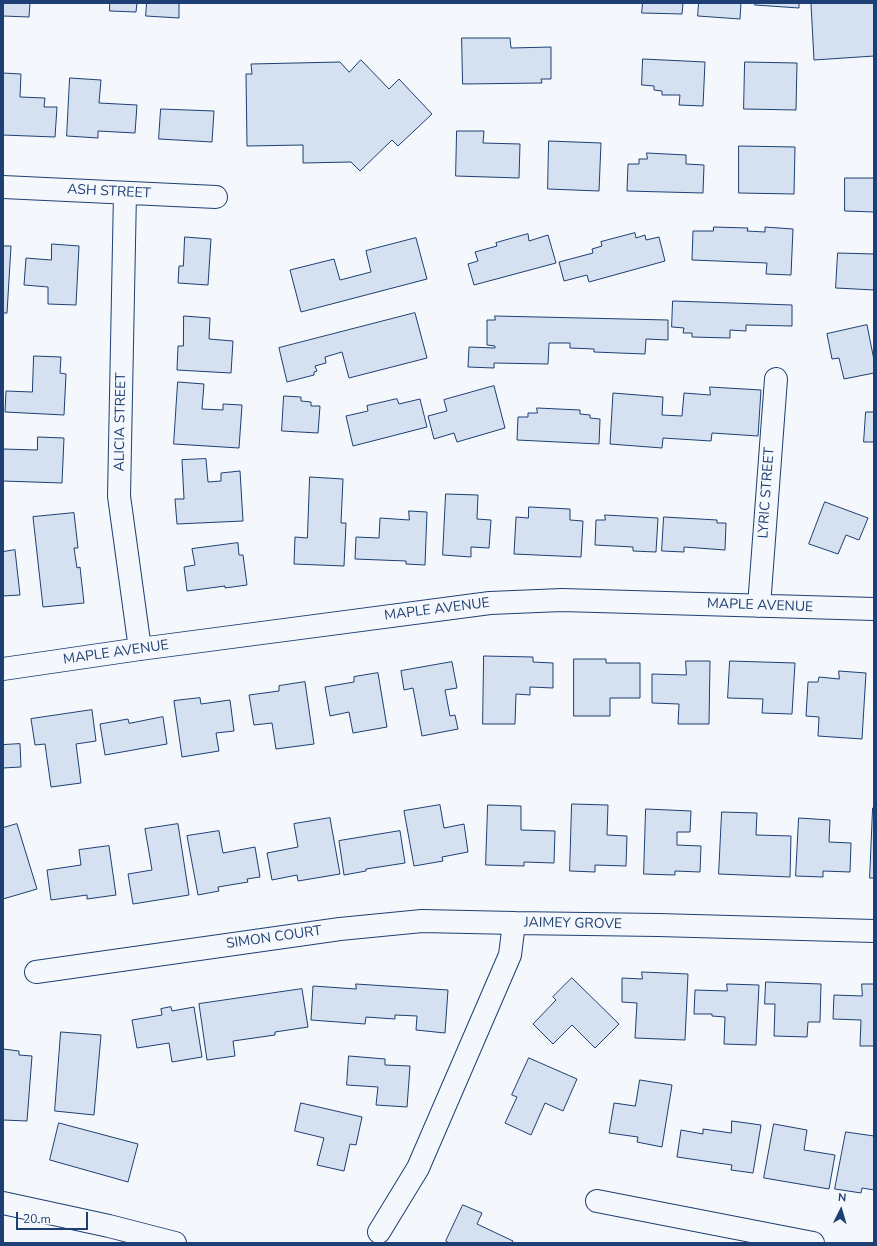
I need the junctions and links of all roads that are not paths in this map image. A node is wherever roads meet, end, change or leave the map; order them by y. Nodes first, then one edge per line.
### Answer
1 (3, 187) edge
2 (125, 193) junction
3 (216, 197) dead end
4 (776, 379) dead end
5 (759, 606) junction
6 (874, 609) edge
7 (140, 649) junction
8 (3, 669) edge
9 (514, 923) junction
10 (874, 931) edge
11 (36, 972) dead end
12 (597, 1201) dead end
13 (3, 1203) edge
14 (379, 1232) dead end
15 (175, 1243) edge
16 (813, 1243) edge

1 - 2 street, ASH STREET
2 - 3 street, ASH STREET
2 - 7 street, ALICIA STREET
4 - 5 street, LYRIC STREET
5 - 6 street, MAPLE AVENUE
5 - 7 street, MAPLE AVENUE
7 - 8 street, MAPLE AVENUE
9 - 10 street, JAIMEY GROVE
9 - 11 street, SIMON COURT
9 - 14 street, JAIMEY GROVE
12 - 16 street
13 - 15 street

